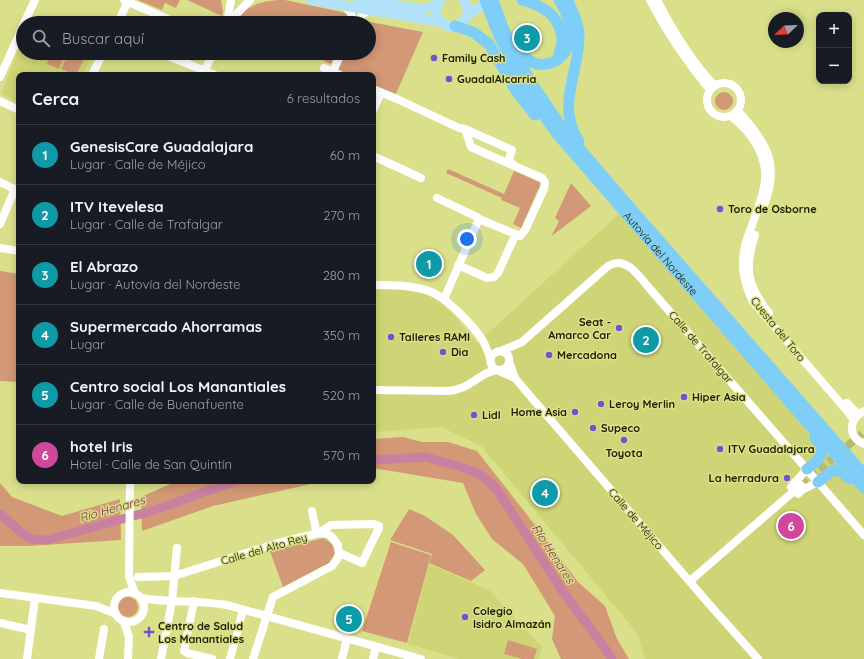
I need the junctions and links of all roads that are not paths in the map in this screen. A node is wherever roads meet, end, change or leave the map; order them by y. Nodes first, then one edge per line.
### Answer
1 (35, 0) edge
2 (231, 0) edge
3 (241, 0) edge
4 (250, 0) edge
5 (311, 0) edge
6 (358, 0) edge
7 (465, 0) edge
8 (493, 0) edge
9 (497, 0) edge
10 (522, 0) edge
11 (559, 0) edge
12 (568, 0) edge
13 (650, 0) edge
14 (657, 0) edge
15 (126, 1) edge
16 (439, 2) edge
17 (481, 2) edge
18 (343, 5) junction
19 (370, 10) junction
20 (468, 14) junction
21 (27, 16) edge
22 (121, 16) edge
23 (162, 16) edge
24 (229, 16) edge
25 (235, 16) edge
26 (352, 16) edge
27 (361, 16) edge
28 (442, 22) junction
29 (455, 26) junction
30 (16, 42) edge
31 (100, 60) edge
32 (177, 60) edge
33 (210, 60) edge
34 (340, 60) edge
35 (546, 64) junction
36 (324, 68) dead end
37 (94, 72) edge
38 (202, 72) edge
39 (204, 72) edge
40 (334, 72) edge
41 (337, 72) edge
42 (0, 77) edge
43 (712, 88) junction
44 (376, 90) edge
45 (381, 93) junction
46 (0, 101) edge
47 (376, 104) edge
48 (16, 109) edge
49 (734, 114) junction
50 (465, 128) junction
51 (376, 157) edge
52 (514, 166) junction
53 (421, 178) dead end
54 (0, 182) edge
55 (16, 190) edge
56 (16, 192) edge
57 (437, 198) dead end
58 (622, 211) junction
59 (479, 219) junction
60 (0, 224) edge
61 (513, 240) dead end
62 (0, 248) edge
63 (16, 251) edge
64 (458, 265) junction
65 (690, 282) junction
66 (376, 285) edge
67 (444, 299) junction
68 (483, 341) junction
69 (519, 344) junction
70 (500, 351) junction
71 (490, 359) junction
72 (509, 360) junction
73 (498, 370) junction
74 (482, 376) junction
75 (515, 378) junction
76 (376, 390) edge
77 (858, 415) edge
78 (864, 444) edge
79 (807, 469) junction
80 (864, 474) edge
81 (818, 482) junction
82 (130, 484) edge
83 (801, 485) tunnel mouth
84 (864, 488) edge
85 (864, 492) edge
86 (312, 511) dead end
87 (319, 533) junction
88 (864, 535) edge
89 (740, 538) junction
90 (177, 548) dead end
91 (339, 555) junction
92 (129, 576) junction
93 (174, 576) junction
94 (138, 577) dead end
95 (690, 581) junction
96 (0, 594) edge
97 (138, 596) junction
98 (119, 597) junction
99 (35, 598) junction
100 (157, 601) junction
101 (172, 601) junction
102 (194, 601) junction
103 (96, 606) junction
104 (144, 608) junction
105 (243, 610) junction
106 (116, 614) junction
107 (266, 616) junction
108 (136, 621) junction
109 (124, 622) junction
110 (0, 623) edge
111 (104, 629) dead end
112 (31, 630) junction
113 (129, 637) junction
114 (347, 638) junction
115 (376, 647) junction
116 (27, 659) edge
117 (100, 659) edge
118 (128, 659) edge
119 (161, 659) edge
120 (212, 659) edge
121 (230, 659) edge
122 (253, 659) edge
123 (342, 659) edge
124 (373, 659) edge
125 (421, 659) edge
126 (758, 659) edge

1 - 21 street
2 - 24 street
3 - 4 street
4 - 25 street
5 - 18 main road
6 - 16 main road
7 - 17 main road
7 - 20 main road
8 - 65 highway, Autovía del Nordeste
9 - 35 highway
10 - 35 highway
11 - 35 highway
12 - 65 highway
13 - 43 street
14 - 43 street
15 - 22 street
15 - 23 street
16 - 28 main road
17 - 20 main road
17 - 58 highway, Autovía del Nordeste
18 - 19 main road
18 - 26 street
19 - 27 street
19 - 28 main road
20 - 29 main road
28 - 29 main road
29 - 58 highway
30 - 42 street
31 - 37 street
32 - 38 street
33 - 39 street
34 - 41 street
36 - 40 street
43 - 49 street
43 - 49 street
44 - 45 street
45 - 47 street
45 - 50 street
46 - 48 street
49 - 77 street, Cuesta del Toro
50 - 52 street
50 - 52 street
51 - 53 street
52 - 59 street
54 - 55 street
56 - 60 street
57 - 59 street
58 - 65 highway, Autovía del Nordeste
59 - 64 street
61 - 64 street
62 - 63 street
64 - 67 street
65 - 79 highway
65 - 80 highway, Autovía del Nordeste
65 - 84 highway, Autovía del Nordeste
66 - 67 street
67 - 68 street
68 - 70 street
68 - 71 street
69 - 70 street, Calle de Trafalgar
69 - 72 street, Calle de Trafalgar
69 - 79 street, Calle de Trafalgar
70 - 71 street
70 - 72 street
71 - 73 street
71 - 74 street
72 - 73 street
72 - 75 street, Calle de Méjico
73 - 74 street
73 - 75 street, Calle de Méjico
74 - 76 street
75 - 95 street, Calle de Méjico
77 - 78 street
79 - 81 street, Calle de Trafalgar
79 - 89 street
81 - 85 highway
81 - 88 street, Calle de Trafalgar
81 - 89 street
82 - 92 street
83 - 89 street
86 - 87 street
87 - 91 street, Calle del Alto Rey
87 - 91 street
87 - 93 street, Calle del Alto Rey
89 - 95 street
90 - 93 street
91 - 107 street
92 - 97 street
92 - 98 street
93 - 94 street, Calle del Alto Rey
93 - 101 street
95 - 126 street, Calle de Méjico
96 - 99 street
97 - 98 street
97 - 100 street
97 - 104 street
98 - 103 street
98 - 106 street
99 - 103 street
99 - 112 street
100 - 101 street
100 - 104 street
101 - 102 street
101 - 119 street
102 - 105 street
102 - 120 street
103 - 106 street
104 - 108 street
105 - 107 street
105 - 121 street
106 - 109 street
107 - 114 street
107 - 122 street
108 - 109 street
108 - 113 street
109 - 113 street
110 - 112 street
111 - 117 street
112 - 116 street
113 - 118 street
114 - 115 street
114 - 123 street
115 - 124 street
115 - 125 street

